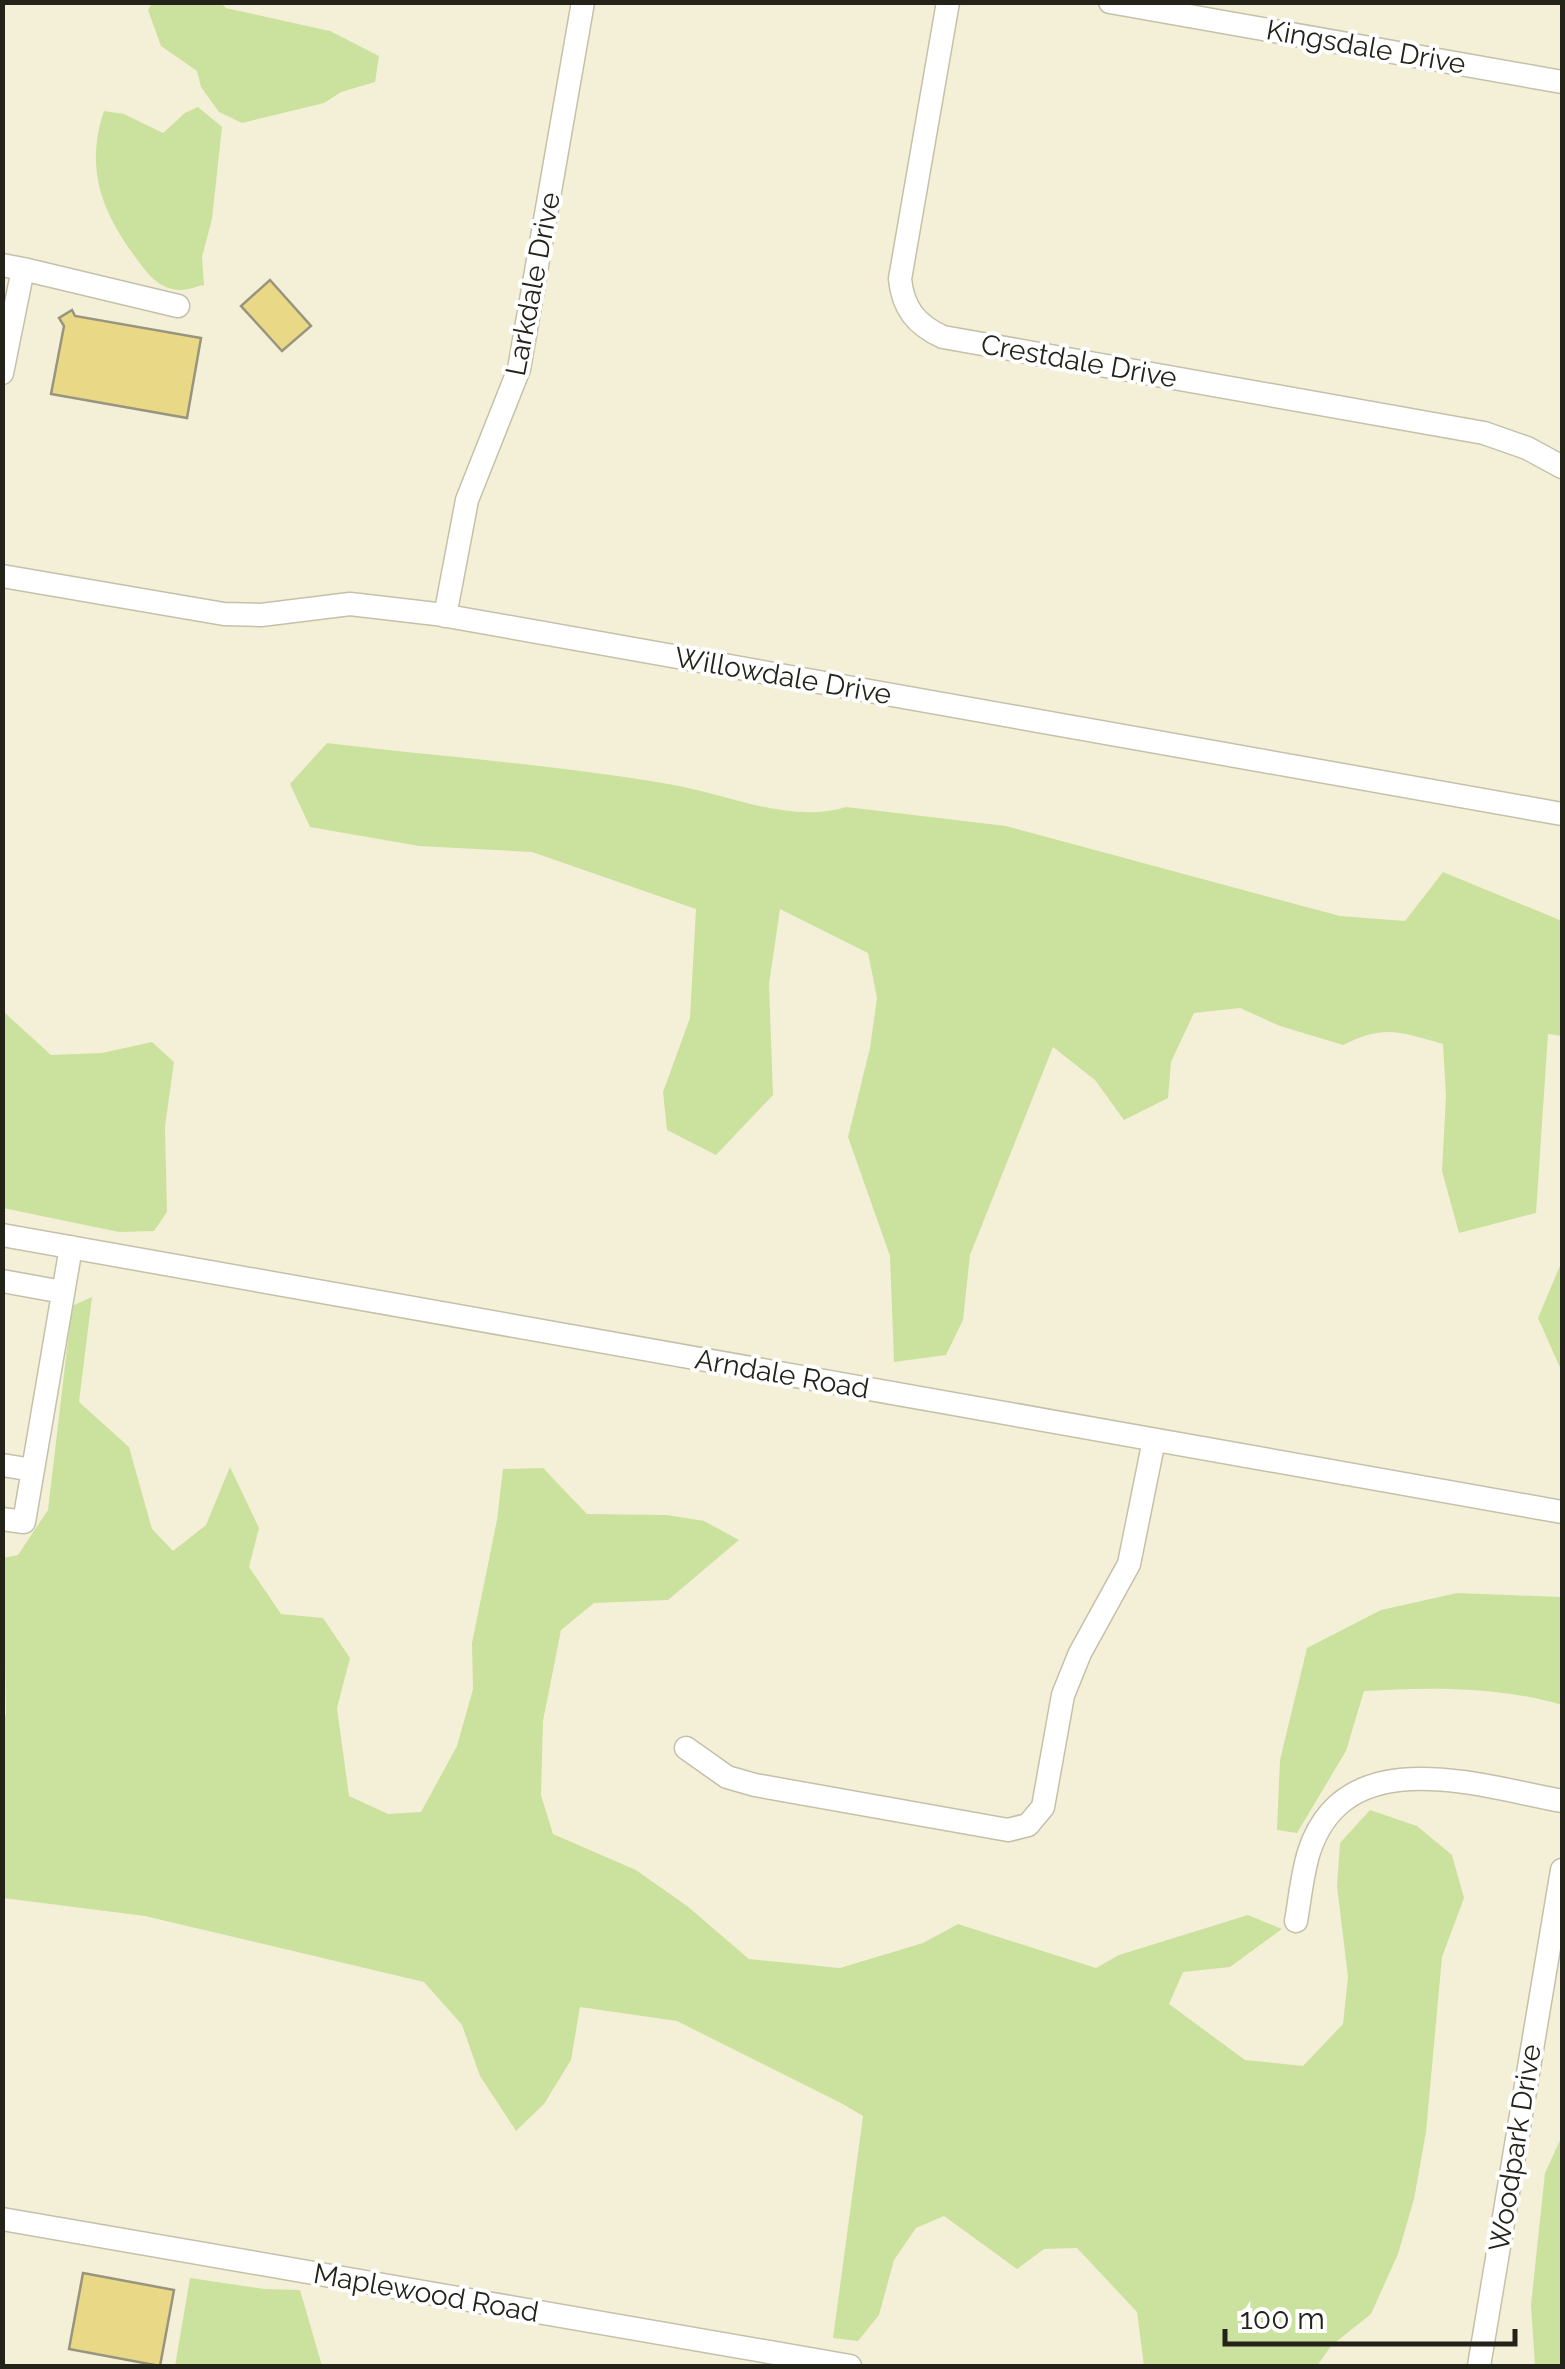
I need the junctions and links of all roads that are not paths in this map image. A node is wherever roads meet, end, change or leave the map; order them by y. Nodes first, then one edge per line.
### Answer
1 (583, 2) edge
2 (948, 2) edge
3 (1110, 2) edge
4 (1562, 82) edge
5 (13, 267) edge
6 (178, 306) dead end
7 (2, 373) edge
8 (1562, 467) edge
9 (2, 576) edge
10 (445, 616) junction
11 (1562, 814) edge
12 (2, 1235) edge
13 (71, 1247) junction
14 (2, 1281) edge
15 (63, 1292) junction
16 (1154, 1440) junction
17 (2, 1465) edge
18 (33, 1470) junction
19 (1562, 1512) edge
20 (2, 1519) edge
21 (686, 1748) dead end
22 (1562, 1800) edge
23 (1562, 1870) edge
24 (1296, 1921) dead end
25 (2, 2219) edge
26 (850, 2366) edge
27 (1479, 2366) edge

1 - 10 street, Larkdale Drive
2 - 8 street, Crestdale Drive
3 - 4 street, Kingsdale Drive
5 - 6 street
5 - 7 street
9 - 10 street, Willowdale Drive
10 - 11 street, Willowdale Drive
12 - 13 street, Arndale Road
13 - 15 street
13 - 16 street, Arndale Road
14 - 15 street
15 - 18 street
16 - 19 street, Arndale Road
16 - 21 street
17 - 18 street
18 - 20 street
22 - 24 street
23 - 27 street, Woodpark Drive
25 - 26 street, Maplewood Road

